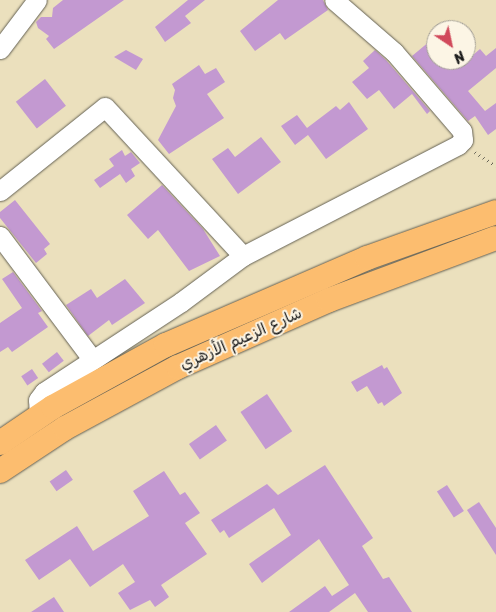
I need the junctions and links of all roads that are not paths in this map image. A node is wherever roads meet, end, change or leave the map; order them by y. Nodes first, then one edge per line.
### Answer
1 (37, 0) edge
2 (334, 0) edge
3 (0, 49) edge
4 (0, 191) edge
5 (496, 212) edge
6 (0, 236) edge
7 (496, 238) edge
8 (243, 256) junction
9 (92, 359) junction
10 (39, 416) junction
11 (0, 443) edge
12 (0, 471) edge

1 - 3 street
2 - 8 street
4 - 8 street
5 - 10 main road, شارع الزعيم الأزهري
6 - 9 street
7 - 12 main road, شارع الزعيم الأزهري
8 - 9 street
9 - 10 street
10 - 11 main road, شارع الزعيم الأزهري

